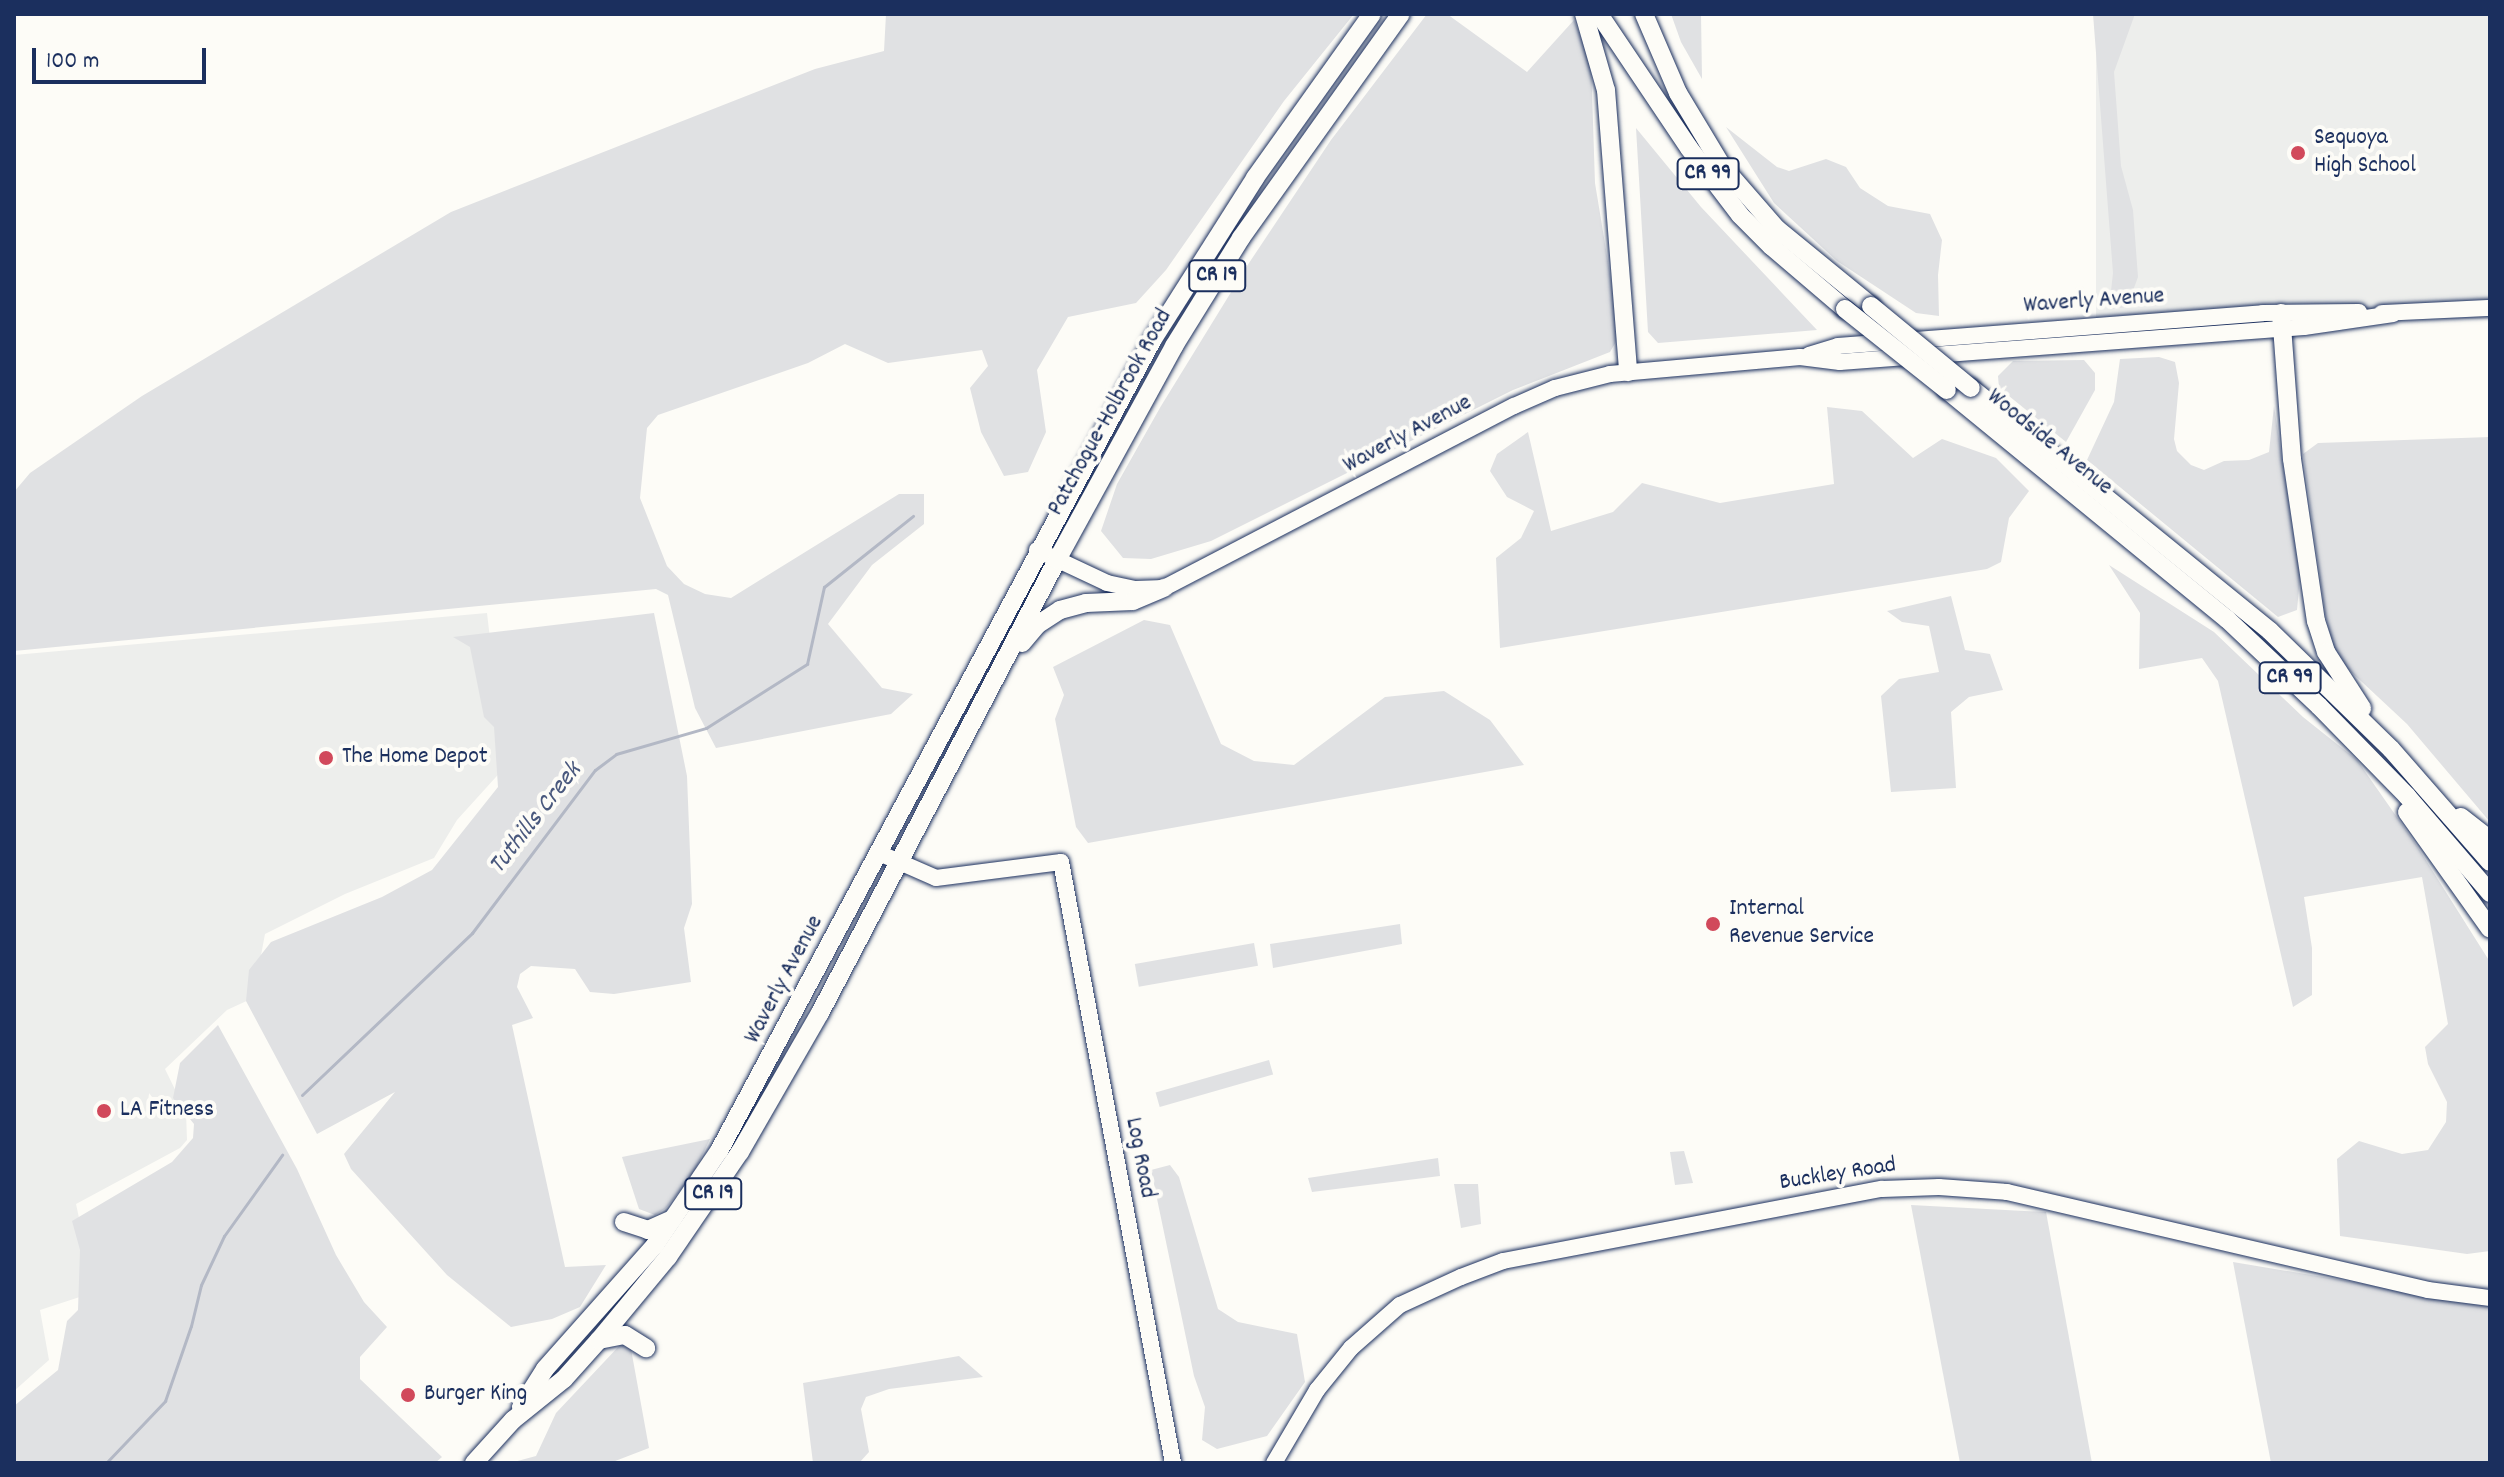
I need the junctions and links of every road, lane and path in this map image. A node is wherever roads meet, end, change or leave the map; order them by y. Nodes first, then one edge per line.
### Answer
1 (1372, 14) edge
2 (1401, 14) edge
3 (1584, 14) edge
4 (1599, 14) edge
5 (1644, 14) edge
6 (2490, 308) edge
7 (2281, 320) junction
8 (1628, 372) junction
9 (2050, 464) junction
10 (2071, 481) junction
11 (1037, 550) junction
12 (1057, 560) junction
13 (1164, 588) junction
14 (996, 677) junction
15 (2391, 749) junction
16 (2364, 751) junction
17 (2434, 796) junction
18 (2490, 840) edge
19 (879, 853) junction
20 (2490, 862) edge
21 (899, 864) junction
22 (2490, 893) edge
23 (2490, 929) edge
24 (676, 1218) junction
25 (624, 1222) dead end
26 (2490, 1298) edge
27 (599, 1340) junction
28 (646, 1348) dead end
29 (513, 1420) junction
30 (474, 1463) edge
31 (1173, 1463) edge
32 (1274, 1463) edge

1 - 11 main road, Patchogue-Holbrook Road / CR 19
2 - 12 main road, Patchogue-Holbrook Road / CR 19
3 - 8 main road
4 - 9 main road, Woodside Avenue / CR 99, bridge
5 - 9 main road, Woodside Avenue / CR 99, bridge
6 - 7 street, Waverly Avenue
7 - 8 street, Waverly Avenue
7 - 15 main road
8 - 13 street, Waverly Avenue
9 - 10 main road, Woodside Avenue / CR 99
10 - 15 main road, Woodside Avenue / CR 99
10 - 16 main road, Woodside Avenue / CR 99
11 - 12 street, Waverly Avenue
11 - 19 main road, Waverly Avenue / CR 19
12 - 13 street, Waverly Avenue
12 - 14 main road, Waverly Avenue / CR 19
13 - 14 main road
14 - 21 main road, Waverly Avenue / CR 19
15 - 17 main road, Woodside Avenue / CR 99
16 - 22 main road, Woodside Avenue / CR 99
16 - 23 main road
17 - 18 main road
17 - 20 main road, Woodside Avenue / CR 99
19 - 21 street
19 - 24 main road, Waverly Avenue / CR 19
21 - 27 main road, Waverly Avenue / CR 19
21 - 31 street, Log Road
24 - 25 main road
24 - 29 main road, Waverly Avenue / CR 19
26 - 32 street, Buckley Road
27 - 28 main road
27 - 29 main road, Waverly Avenue / CR 19
29 - 30 main road, Waverly Avenue / CR 19

